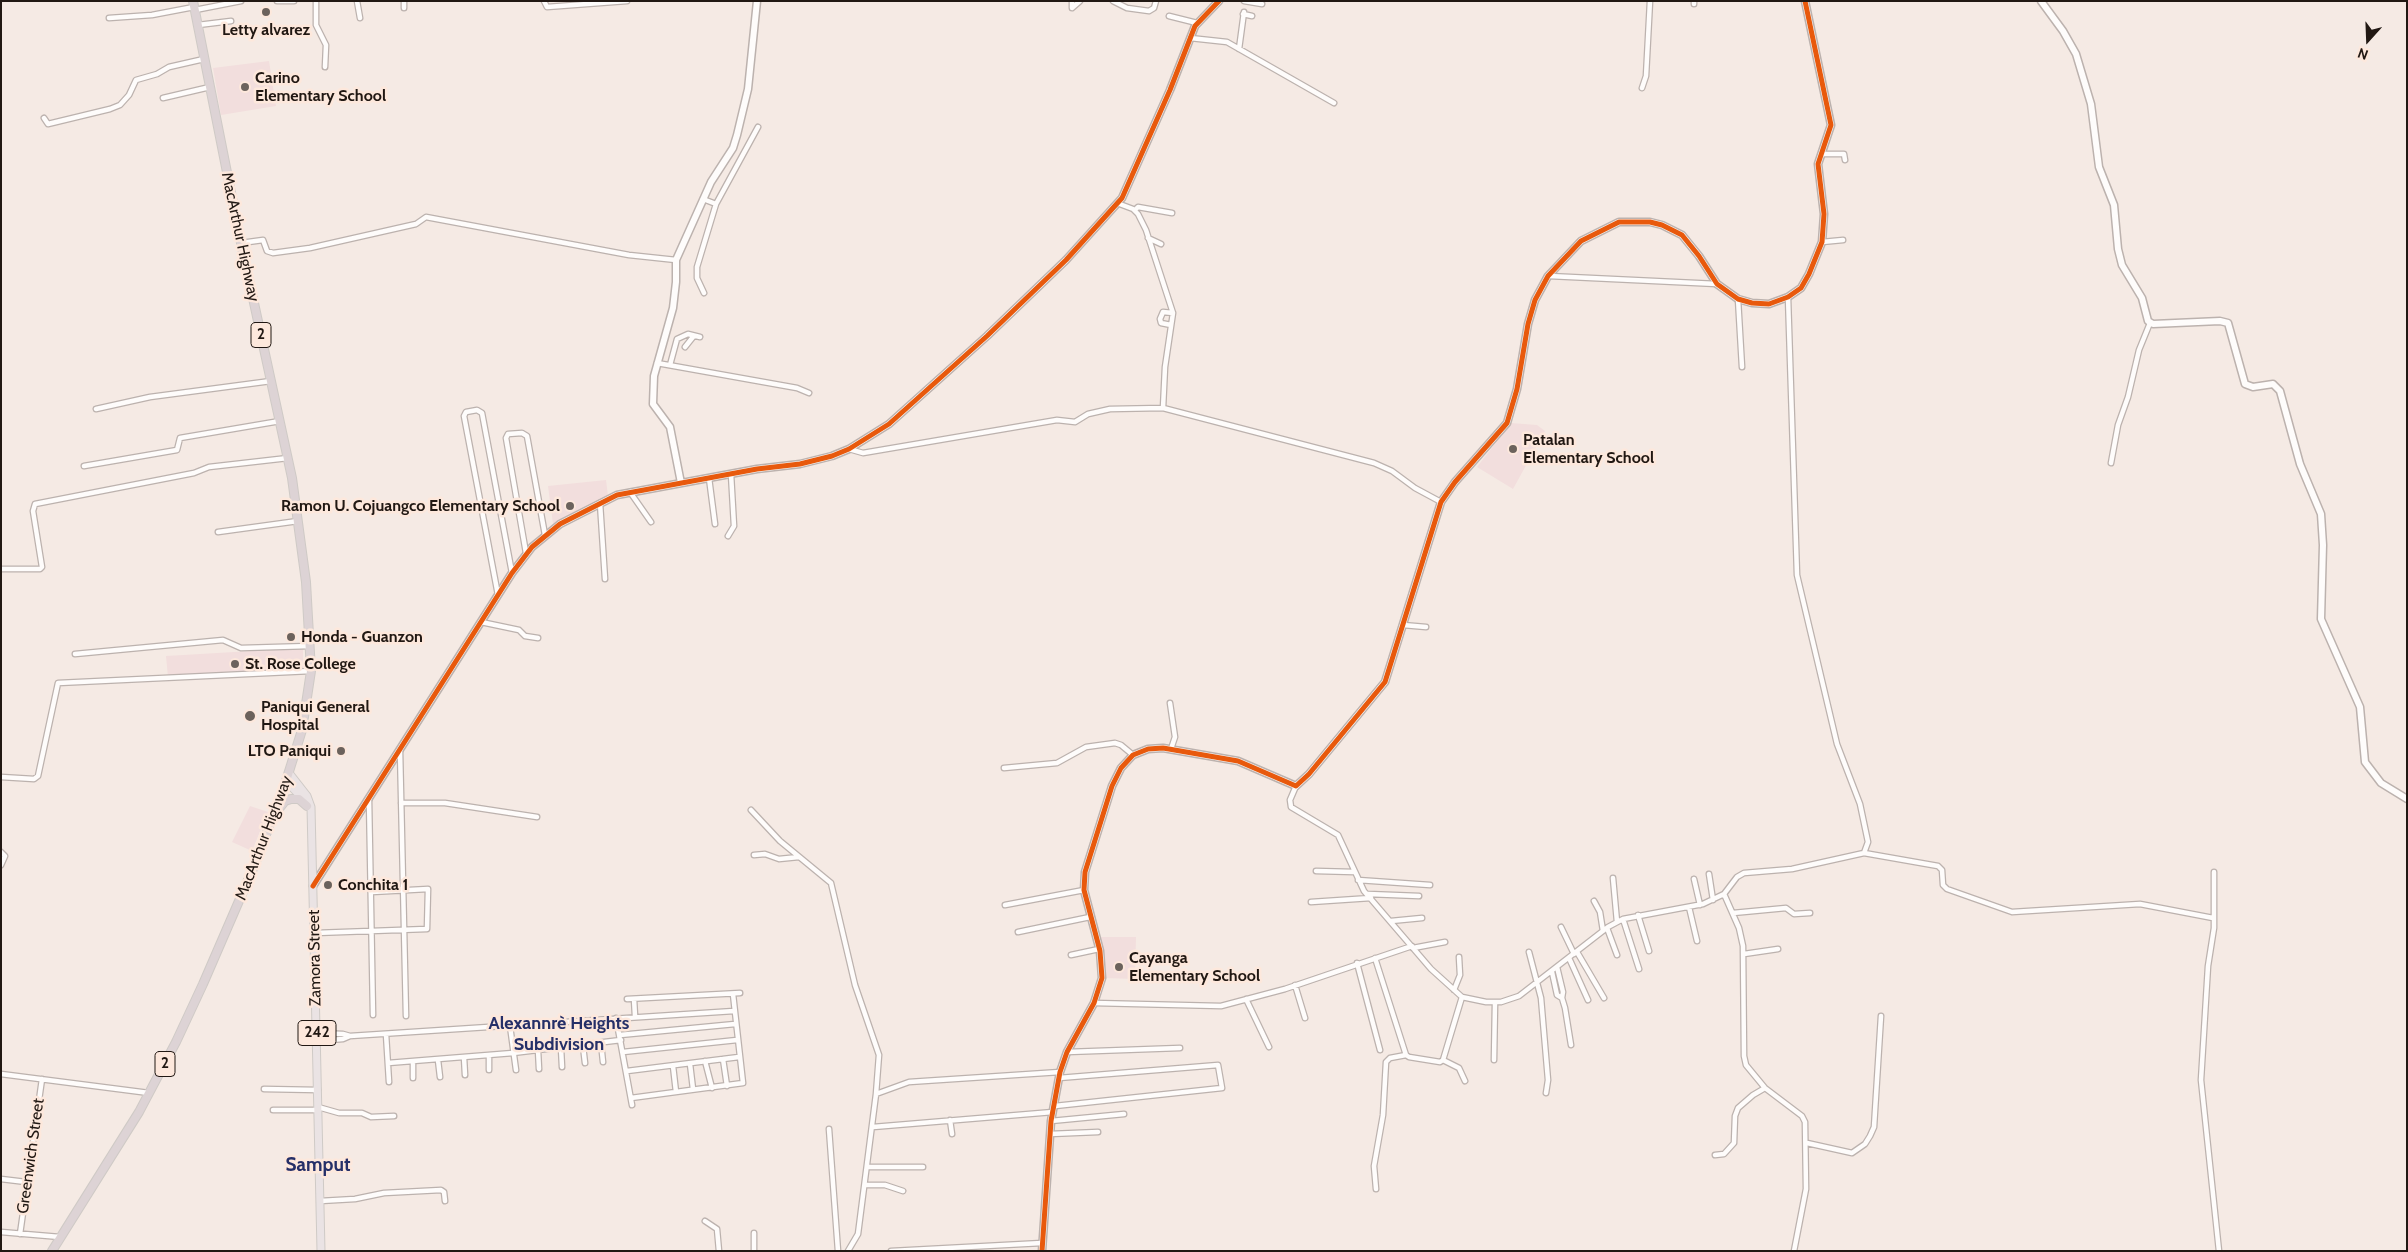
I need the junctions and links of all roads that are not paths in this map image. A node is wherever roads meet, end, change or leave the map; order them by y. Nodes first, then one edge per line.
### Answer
1 (241, 1) edge
2 (277, 1) edge
3 (294, 1) edge
4 (316, 1) edge
5 (357, 1) edge
6 (404, 1) edge
7 (544, 1) edge
8 (627, 1) edge
9 (757, 1) edge
10 (1072, 1) edge
11 (1080, 1) edge
12 (1113, 1) edge
13 (1156, 1) edge
14 (1219, 1) edge
15 (1244, 1) edge
16 (1650, 1) edge
17 (1805, 1) edge
18 (2041, 1) edge
19 (1255, 2) edge
20 (1262, 4) dead end
21 (194, 6) edge
22 (404, 8) dead end
23 (1168, 16) dead end
24 (1252, 16) dead end
25 (109, 18) dead end
26 (360, 18) dead end
27 (231, 21) dead end
28 (1197, 23) junction
29 (198, 25) junction
30 (1190, 38) junction
31 (1239, 49) junction
32 (204, 59) junction
33 (325, 67) dead end
34 (210, 87) junction
35 (1642, 88) dead end
36 (163, 98) dead end
37 (1334, 103) dead end
38 (44, 118) dead end
39 (758, 127) dead end
40 (1821, 154) junction
41 (1846, 160) dead end
42 (704, 200) junction
43 (715, 203) junction
44 (1117, 203) junction
45 (1135, 210) junction
46 (1172, 213) dead end
47 (1148, 238) junction
48 (1843, 240) dead end
49 (1822, 242) junction
50 (241, 243) junction
51 (1161, 244) dead end
52 (676, 260) junction
53 (1548, 276) junction
54 (1717, 284) junction
55 (704, 293) dead end
56 (1788, 298) junction
57 (1738, 299) junction
58 (1173, 313) junction
59 (2150, 323) junction
60 (1171, 326) junction
61 (693, 337) junction
62 (700, 337) dead end
63 (686, 347) dead end
64 (657, 363) junction
65 (670, 365) junction
66 (1742, 367) dead end
67 (272, 381) junction
68 (810, 393) dead end
69 (1163, 408) junction
70 (96, 409) dead end
71 (280, 421) junction
72 (849, 449) junction
73 (288, 458) junction
74 (2111, 463) dead end
75 (84, 466) dead end
76 (731, 474) junction
77 (709, 478) junction
78 (681, 483) junction
79 (630, 492) junction
80 (1441, 502) junction
81 (600, 503) junction
82 (299, 520) junction
83 (651, 522) dead end
84 (715, 524) dead end
85 (218, 532) dead end
86 (545, 535) junction
87 (728, 536) dead end
88 (526, 553) junction
89 (1, 569) edge
90 (512, 573) junction
91 (605, 579) dead end
92 (498, 595) junction
93 (481, 622) junction
94 (1404, 625) junction
95 (1426, 627) dead end
96 (538, 638) dead end
97 (310, 646) junction
98 (75, 654) dead end
99 (311, 671) junction
100 (1170, 703) dead end
101 (1171, 749) junction
102 (400, 750) junction
103 (1133, 755) junction
104 (1004, 768) dead end
105 (289, 773) junction
106 (1, 777) edge
107 (286, 781) junction
108 (1296, 786) junction
109 (369, 799) junction
110 (2407, 799) edge
111 (401, 803) junction
112 (309, 805) junction
113 (751, 810) dead end
114 (537, 817) dead end
115 (270, 822) junction
116 (1, 852) edge
117 (1864, 853) junction
118 (754, 855) dead end
119 (799, 857) junction
120 (1, 865) edge
121 (1316, 872) dead end
122 (1354, 872) junction
123 (2214, 872) dead end
124 (1709, 874) dead end
125 (1613, 878) dead end
126 (1694, 879) dead end
127 (1358, 880) junction
128 (1430, 885) dead end
129 (313, 886) junction
130 (403, 889) junction
131 (1084, 890) junction
132 (372, 892) junction
133 (1724, 894) junction
134 (1369, 896) junction
135 (1419, 896) dead end
136 (1713, 900) junction
137 (1311, 902) dead end
138 (1594, 902) dead end
139 (1005, 905) dead end
140 (1700, 905) junction
141 (1689, 907) junction
142 (1733, 913) junction
143 (1810, 913) dead end
144 (1638, 915) junction
145 (1090, 917) junction
146 (1422, 918) dead end
147 (2213, 918) junction
148 (1623, 919) junction
149 (1390, 921) junction
150 (1617, 922) junction
151 (1561, 927) dead end
152 (404, 930) junction
153 (1605, 930) junction
154 (372, 931) junction
155 (1018, 932) dead end
156 (315, 933) junction
157 (1697, 941) dead end
158 (1445, 942) dead end
159 (1413, 947) junction
160 (1099, 949) junction
161 (1778, 949) dead end
162 (1649, 951) dead end
163 (1529, 952) dead end
164 (1575, 953) junction
165 (1744, 954) junction
166 (1071, 955) dead end
167 (1617, 955) dead end
168 (1459, 957) dead end
169 (1374, 958) junction
170 (1569, 958) junction
171 (1358, 963) junction
172 (1557, 968) junction
173 (1640, 968) dead end
174 (1552, 972) junction
175 (1536, 985) junction
176 (1295, 986) junction
177 (1454, 990) junction
178 (740, 993) dead end
179 (733, 994) junction
180 (1462, 997) junction
181 (1562, 998) junction
182 (1604, 998) dead end
183 (628, 999) dead end
184 (634, 999) junction
185 (1246, 999) junction
186 (1588, 1000) dead end
187 (1495, 1003) junction
188 (1094, 1004) junction
189 (734, 1011) junction
190 (373, 1015) dead end
191 (406, 1016) dead end
192 (635, 1016) junction
193 (1881, 1016) dead end
194 (616, 1018) junction
195 (1305, 1018) dead end
196 (735, 1024) junction
197 (510, 1026) junction
198 (317, 1033) junction
199 (327, 1033) junction
200 (386, 1034) junction
201 (350, 1036) junction
202 (620, 1037) junction
203 (737, 1040) junction
204 (317, 1041) junction
205 (327, 1041) junction
206 (601, 1043) junction
207 (1571, 1044) dead end
208 (583, 1046) junction
209 (1269, 1047) dead end
210 (561, 1048) junction
211 (1180, 1048) dead end
212 (538, 1050) junction
213 (1380, 1050) dead end
214 (623, 1052) junction
215 (1067, 1052) junction
216 (513, 1053) junction
217 (489, 1055) junction
218 (1406, 1055) junction
219 (464, 1057) junction
220 (739, 1057) junction
221 (723, 1059) junction
222 (438, 1060) junction
223 (1443, 1060) junction
224 (1494, 1060) dead end
225 (705, 1061) junction
226 (413, 1062) junction
227 (604, 1062) dead end
228 (585, 1063) dead end
229 (388, 1064) junction
230 (690, 1064) junction
231 (673, 1066) junction
232 (562, 1067) dead end
233 (539, 1069) dead end
234 (490, 1070) dead end
235 (516, 1070) dead end
236 (627, 1071) junction
237 (1, 1074) edge
238 (465, 1075) dead end
239 (1059, 1075) junction
240 (440, 1077) dead end
241 (413, 1078) dead end
242 (42, 1079) junction
243 (1465, 1081) dead end
244 (388, 1082) dead end
245 (727, 1086) junction
246 (712, 1088) junction
247 (1765, 1088) junction
248 (264, 1089) dead end
249 (694, 1089) junction
250 (318, 1090) junction
251 (676, 1092) junction
252 (149, 1093) junction
253 (1546, 1093) dead end
254 (876, 1094) junction
255 (631, 1098) junction
256 (632, 1105) dead end
257 (318, 1109) junction
258 (1054, 1109) junction
259 (273, 1110) dead end
260 (1124, 1114) dead end
261 (394, 1116) dead end
262 (950, 1120) junction
263 (1051, 1121) junction
264 (873, 1127) junction
265 (829, 1129) dead end
266 (1098, 1132) dead end
267 (952, 1134) dead end
268 (1050, 1134) junction
269 (1807, 1143) junction
270 (1715, 1155) dead end
271 (867, 1167) junction
272 (923, 1167) dead end
273 (1, 1179) edge
274 (26, 1182) junction
275 (865, 1186) junction
276 (1376, 1189) dead end
277 (903, 1191) dead end
278 (320, 1201) junction
279 (445, 1201) dead end
280 (705, 1221) dead end
281 (1, 1232) edge
282 (754, 1233) dead end
283 (20, 1234) junction
284 (60, 1238) junction
285 (1042, 1247) edge
286 (52, 1251) edge
287 (321, 1251) edge
288 (719, 1251) edge
289 (754, 1251) edge
290 (838, 1251) edge
291 (848, 1251) edge
292 (891, 1251) edge
293 (1794, 1251) edge
294 (2219, 1251) edge

1 - 21 street
2 - 3 street
4 - 33 street
5 - 26 street
6 - 22 street
7 - 8 street
9 - 42 street
10 - 11 street
12 - 13 street
14 - 28 street
15 - 19 street
16 - 35 street
17 - 40 street
18 - 59 street
19 - 20 street
21 - 25 street
21 - 29 highway, MacArthur Highway / 2
23 - 28 street
24 - 31 street
27 - 29 street
28 - 30 street
29 - 32 highway, MacArthur Highway / 2
30 - 31 street
30 - 44 street
31 - 37 street
32 - 34 highway, MacArthur Highway / 2
32 - 38 street
34 - 36 street
34 - 50 highway, MacArthur Highway / 2
39 - 43 street
40 - 41 street
40 - 49 street
42 - 43 street
42 - 52 street
43 - 55 street
44 - 45 street
44 - 72 street
45 - 46 street
45 - 47 street
47 - 51 street
47 - 58 street
48 - 49 street
49 - 56 street
50 - 52 street
50 - 67 highway, MacArthur Highway / 2
52 - 64 street
53 - 54 street
53 - 54 street
53 - 80 street
54 - 57 street
56 - 57 street
56 - 117 street
57 - 66 street
58 - 60 street
58 - 60 street
59 - 74 street
59 - 110 street
60 - 69 street
61 - 62 street
61 - 63 street
61 - 65 street
64 - 65 street
64 - 78 street
65 - 68 street
67 - 70 street
67 - 71 highway, MacArthur Highway / 2
69 - 72 street
69 - 80 street
71 - 73 highway, MacArthur Highway / 2
71 - 75 street
72 - 76 street
73 - 82 highway, MacArthur Highway / 2
73 - 89 street
76 - 77 street
76 - 87 street
77 - 78 street
77 - 84 street
78 - 79 street
79 - 81 street
79 - 83 street
80 - 94 street
81 - 86 street
81 - 91 street
82 - 85 street
82 - 97 highway, MacArthur Highway / 2
86 - 88 street
86 - 88 street
88 - 90 street
90 - 92 street
90 - 92 street
92 - 93 street
93 - 96 street
93 - 102 street
94 - 95 street
94 - 108 street
97 - 98 street
97 - 99 highway, MacArthur Highway / 2
99 - 105 highway, MacArthur Highway / 2
99 - 106 street
100 - 101 street
101 - 103 street
101 - 108 street
102 - 109 street
102 - 111 street
103 - 104 street
103 - 131 street
105 - 107 highway, MacArthur Highway / 2
105 - 112 main road, Zamora Street / 242
107 - 112 main road, Zamora Street / 242
107 - 115 highway, MacArthur Highway / 2
108 - 122 street
109 - 129 street
109 - 132 street
111 - 114 street
111 - 130 street
112 - 115 highway
112 - 129 main road, Zamora Street / 242
113 - 119 street
115 - 252 highway, MacArthur Highway / 2
116 - 120 street
117 - 133 street
117 - 147 street
118 - 119 street
119 - 254 street
121 - 122 street
122 - 127 street
123 - 147 street
124 - 136 street
125 - 150 street
126 - 140 street
127 - 128 street
127 - 134 street
129 - 156 main road, Zamora Street / 242
130 - 132 street
130 - 152 street
130 - 152 street
131 - 139 street
131 - 145 street
132 - 154 street
133 - 136 street
133 - 142 street
134 - 135 street
134 - 137 street
134 - 149 street
136 - 140 street
138 - 153 street
140 - 141 street
141 - 144 street
141 - 157 street
142 - 143 street
142 - 165 street
144 - 148 street
144 - 162 street
145 - 155 street
145 - 160 street
146 - 149 street
147 - 294 street
148 - 150 street
148 - 173 street
149 - 159 street
150 - 153 street
151 - 164 street
152 - 154 street
152 - 191 street
153 - 164 street
153 - 167 street
154 - 156 street
154 - 190 street
156 - 198 main road, Zamora Street / 242
158 - 159 street
159 - 169 street
159 - 177 street
160 - 166 street
160 - 188 street
161 - 165 street
163 - 175 street
164 - 170 street
164 - 182 street
165 - 247 street
168 - 177 street
169 - 171 street
169 - 218 street
170 - 172 street
170 - 186 street
171 - 176 street
171 - 213 street
172 - 174 street
172 - 181 street
174 - 175 street
174 - 181 street
175 - 187 street
175 - 253 street
176 - 185 street
176 - 195 street
177 - 180 street
178 - 179 street
179 - 184 street
179 - 189 street
180 - 187 street
180 - 223 street
181 - 207 street
183 - 184 street
184 - 192 street
185 - 188 street
185 - 209 street
187 - 224 street
188 - 215 street
189 - 192 street
189 - 196 street
192 - 194 street
193 - 269 street
194 - 197 street
194 - 202 street
196 - 202 street
196 - 203 street
197 - 200 street
197 - 216 street
198 - 199 street
198 - 204 main road, Zamora Street / 242
199 - 201 street
199 - 205 street
200 - 201 street
200 - 229 street
201 - 205 street
202 - 206 street
202 - 214 street
203 - 214 street
203 - 220 street
204 - 205 street
204 - 250 main road, Zamora Street / 242
206 - 208 street
206 - 227 street
208 - 210 street
208 - 228 street
210 - 212 street
210 - 232 street
211 - 215 street
212 - 216 street
212 - 233 street
214 - 236 street
215 - 239 street
216 - 217 street
216 - 235 street
217 - 219 street
217 - 234 street
218 - 223 street
218 - 276 street
219 - 222 street
219 - 238 street
220 - 221 street
220 - 245 street
221 - 225 street
221 - 245 street
222 - 226 street
222 - 240 street
223 - 243 street
225 - 230 street
225 - 246 street
226 - 229 street
226 - 241 street
229 - 244 street
230 - 231 street
230 - 249 street
231 - 236 street
231 - 251 street
236 - 255 street
237 - 242 street
239 - 254 street
239 - 258 street
239 - 258 street
242 - 252 street
242 - 274 street, Greenwich Street
245 - 246 street
246 - 249 street
247 - 269 street
247 - 270 street
248 - 250 street
249 - 251 street
250 - 257 main road, Zamora Street / 242
251 - 255 street
252 - 284 highway, MacArthur Highway / 2
254 - 264 street
255 - 256 street
257 - 259 street
257 - 261 street
257 - 278 main road, Zamora Street / 242
258 - 262 street
258 - 263 street
260 - 263 street
262 - 264 street
262 - 267 street
263 - 268 street
264 - 271 street
265 - 290 street
266 - 268 street
268 - 285 street
269 - 293 street
271 - 272 street
271 - 275 street
273 - 274 street
274 - 283 street, Greenwich Street
275 - 277 street
275 - 291 street
278 - 279 street
278 - 287 main road, Zamora Street / 242
280 - 288 street
281 - 283 street
282 - 289 street
283 - 284 street
284 - 286 highway, MacArthur Highway / 2
285 - 292 street

